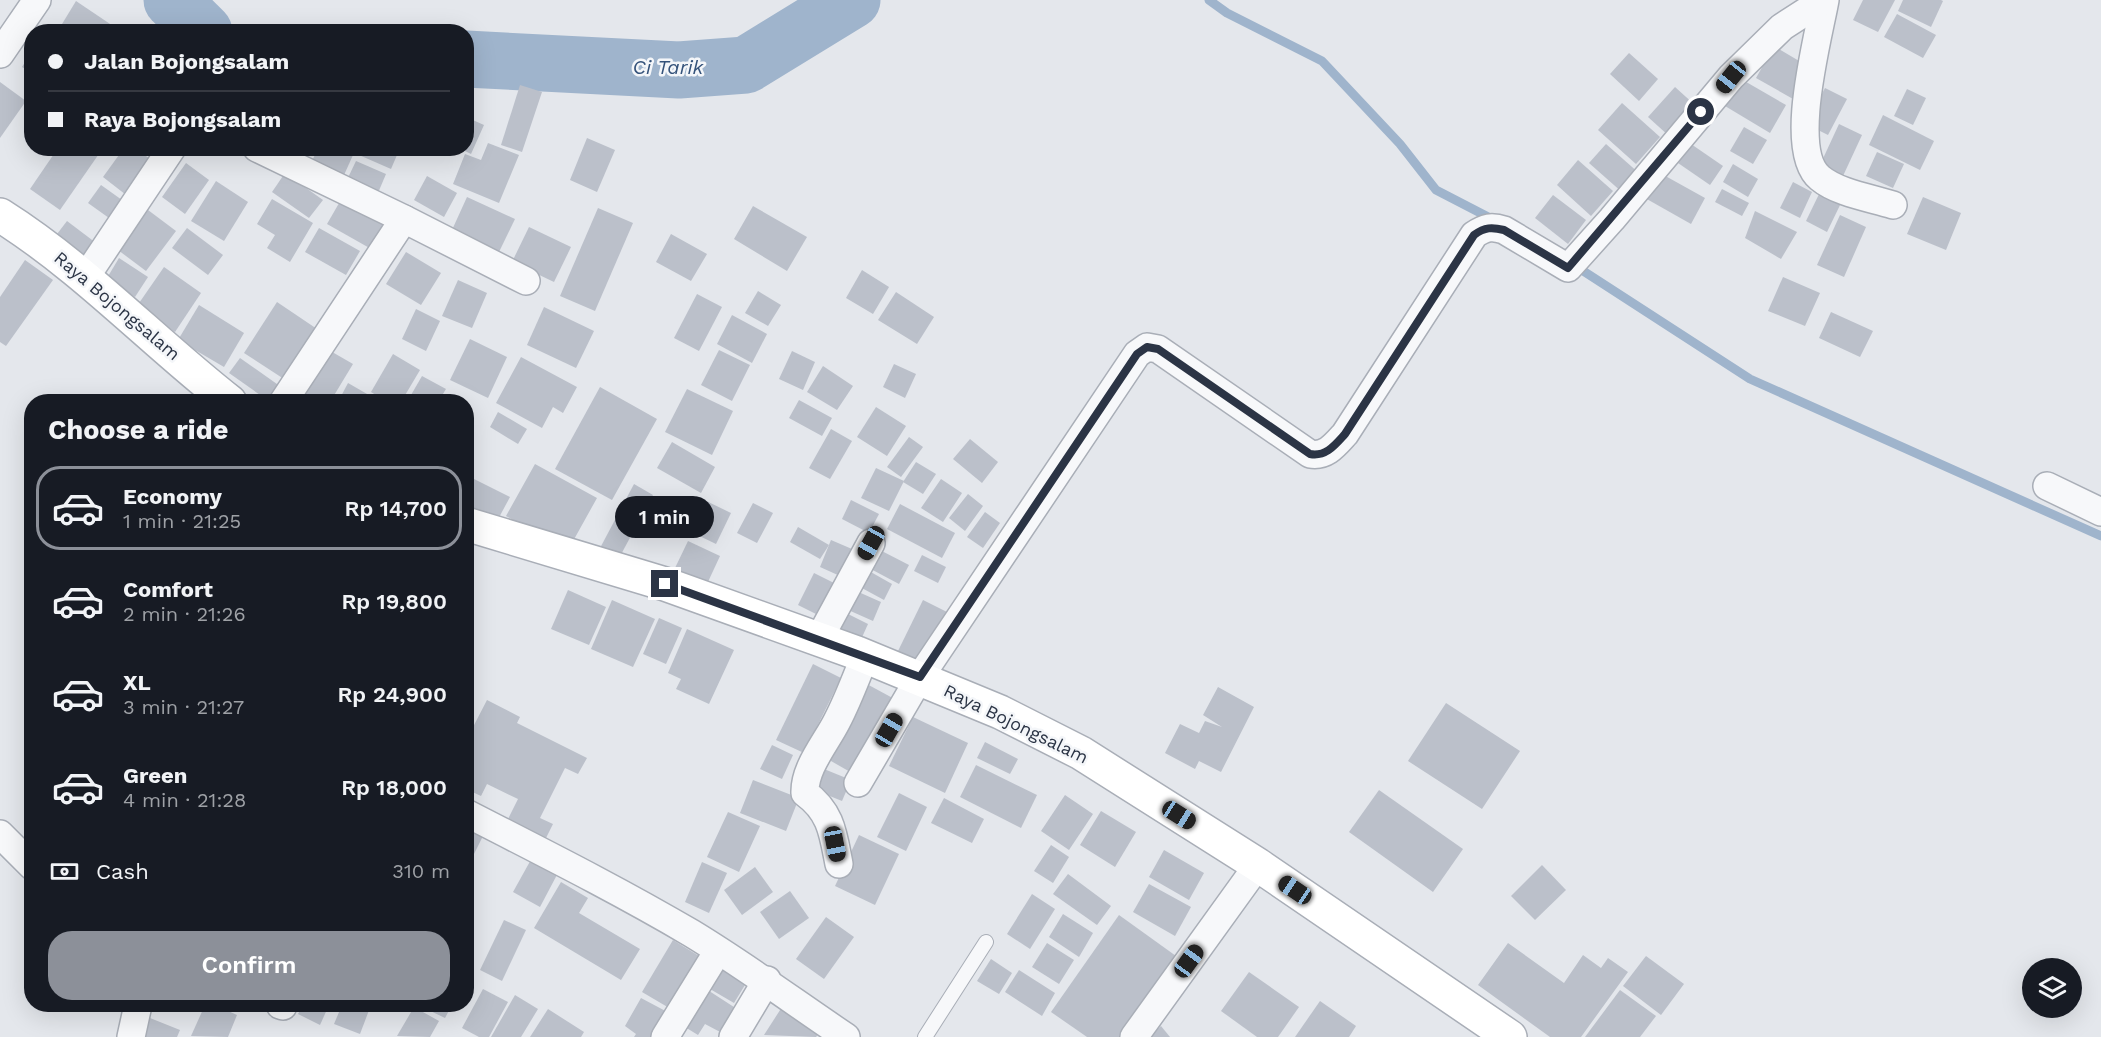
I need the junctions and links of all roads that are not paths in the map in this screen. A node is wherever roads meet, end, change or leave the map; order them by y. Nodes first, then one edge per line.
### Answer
1 (38, 0) edge
2 (1824, 0) edge
3 (0, 54) edge
4 (167, 156) edge
5 (274, 156) edge
6 (1893, 205) dead end
7 (0, 215) edge
8 (404, 219) junction
9 (85, 278) junction
10 (526, 281) dead end
11 (221, 394) edge
12 (288, 394) edge
13 (2047, 486) dead end
14 (2101, 512) edge
15 (474, 526) edge
16 (871, 543) dead end
17 (819, 639) junction
18 (865, 656) junction
19 (920, 677) junction
20 (858, 783) dead end
21 (474, 817) edge
22 (0, 834) edge
23 (24, 858) edge
24 (839, 864) dead end
25 (1258, 865) junction
26 (986, 942) dead end
27 (717, 951) junction
28 (767, 980) junction
29 (136, 1012) edge
30 (131, 1037) edge
31 (665, 1037) edge
32 (733, 1037) edge
33 (846, 1037) edge
34 (925, 1037) edge
35 (1134, 1037) edge
36 (1510, 1037) edge

1 - 3 street
2 - 6 street
2 - 19 street
4 - 9 street
5 - 8 street
7 - 9 main road, Raya Bojongsalam
8 - 10 street
8 - 12 street
9 - 11 main road, Raya Bojongsalam
13 - 14 street
15 - 17 main road, Raya Bojongsalam
16 - 17 street
17 - 18 main road, Raya Bojongsalam
18 - 19 main road, Raya Bojongsalam
18 - 24 street
19 - 20 street
19 - 25 main road, Raya Bojongsalam
21 - 27 street
22 - 23 street
25 - 35 street
25 - 36 main road, Raya Bojongsalam
26 - 34 lane
27 - 28 street
27 - 31 street
28 - 32 street
28 - 33 street
29 - 30 street

